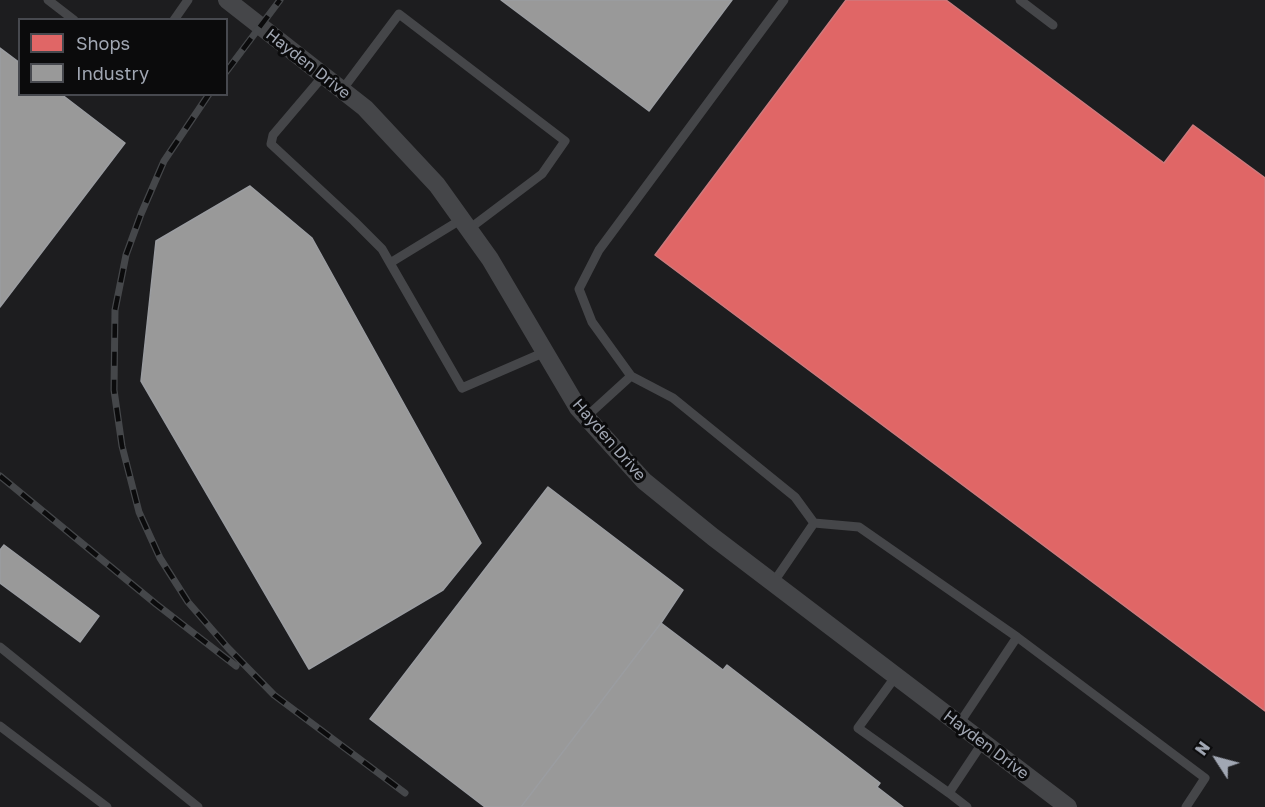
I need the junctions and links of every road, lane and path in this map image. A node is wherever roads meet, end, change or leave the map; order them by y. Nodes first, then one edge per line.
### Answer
1 (48, 0) edge
2 (189, 0) edge
3 (226, 0) edge
4 (784, 0) edge
5 (1020, 0) edge
6 (71, 18) edge
7 (176, 18) edge
8 (1053, 25) dead end
9 (324, 75) junction
10 (342, 90) junction
11 (465, 224) junction
12 (390, 263) junction
13 (545, 352) junction
14 (632, 376) junction
15 (586, 417) junction
16 (814, 523) junction
17 (774, 583) junction
18 (1017, 637) junction
19 (0, 647) edge
20 (896, 676) junction
21 (959, 724) junction
22 (0, 726) edge
23 (983, 742) junction
24 (949, 793) junction
25 (107, 807) edge
26 (198, 807) edge
27 (967, 807) edge
28 (1068, 807) edge
29 (1186, 807) edge

1 - 6 lane
2 - 7 lane
3 - 9 street, Hayden Drive
4 - 14 lane
5 - 8 lane
9 - 10 street, Hayden Drive
9 - 12 lane
10 - 11 street, Hayden Drive
10 - 11 lane
11 - 12 lane
11 - 13 street, Hayden Drive
12 - 13 lane
13 - 15 street, Hayden Drive
14 - 15 lane
14 - 16 lane
15 - 17 street, Hayden Drive
16 - 17 lane
16 - 18 lane
17 - 20 street, Hayden Drive
18 - 21 lane
18 - 29 lane
19 - 26 lane
20 - 21 street, Hayden Drive
20 - 24 lane
21 - 23 street, Hayden Drive
22 - 25 lane
23 - 24 lane
23 - 28 street, Hayden Drive
24 - 27 lane

